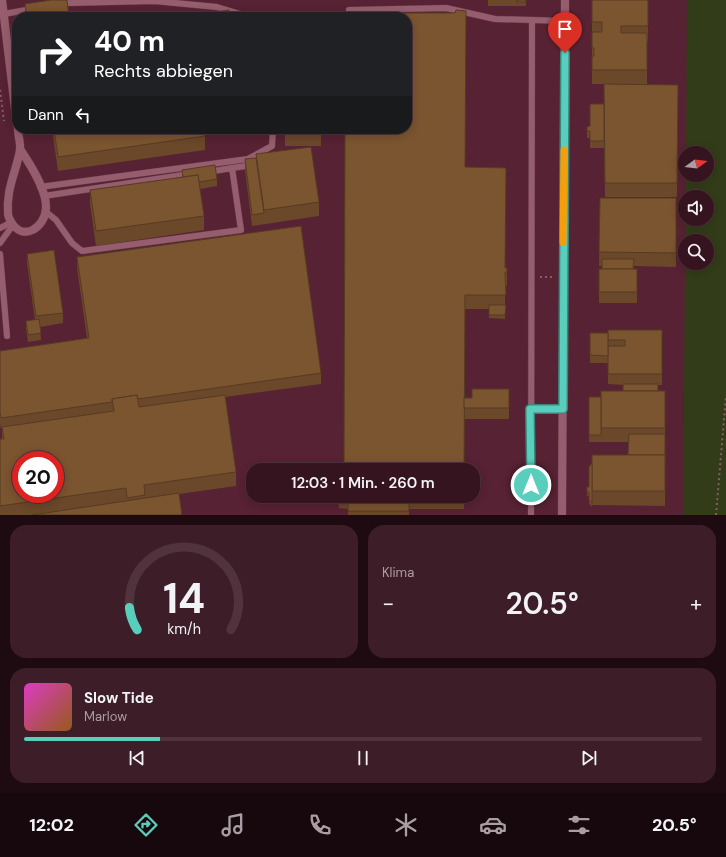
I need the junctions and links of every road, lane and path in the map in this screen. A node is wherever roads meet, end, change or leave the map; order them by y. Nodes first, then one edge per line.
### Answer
1 (2, 0) edge
2 (565, 0) edge
3 (50, 6) edge
4 (35, 9) edge
5 (349, 10) dead end
6 (16, 12) edge
7 (234, 12) edge
8 (12, 13) edge
9 (4, 14) junction
10 (532, 20) junction
11 (565, 21) junction
12 (12, 82) edge
13 (0, 90) edge
14 (4, 121) dead end
15 (18, 134) edge
16 (273, 134) edge
17 (20, 149) junction
18 (260, 164) edge
19 (232, 168) junction
20 (201, 173) edge
21 (193, 174) edge
22 (40, 187) junction
23 (44, 196) junction
24 (45, 212) junction
25 (13, 224) junction
26 (0, 228) edge
27 (0, 243) edge
28 (0, 254) edge
29 (563, 276) junction
30 (531, 277) junction
31 (7, 336) dead end
32 (726, 394) edge
33 (530, 409) junction
34 (563, 409) junction
35 (531, 515) edge
36 (562, 515) edge
37 (716, 515) edge

1 - 9 street
2 - 11 street
3 - 7 lane
4 - 6 lane
5 - 10 lane
8 - 9 lane
9 - 12 street
10 - 11 lane
10 - 30 lane
11 - 29 street
13 - 14 path
15 - 17 street
16 - 22 lane
17 - 22 street
17 - 25 street
18 - 19 lane
19 - 20 lane
19 - 24 lane
21 - 23 lane
22 - 23 street
23 - 24 street
24 - 25 street
25 - 26 lane
25 - 27 lane
28 - 31 lane
29 - 30 path
29 - 34 street
30 - 33 lane
32 - 37 path
33 - 34 lane
33 - 35 lane
34 - 36 street

